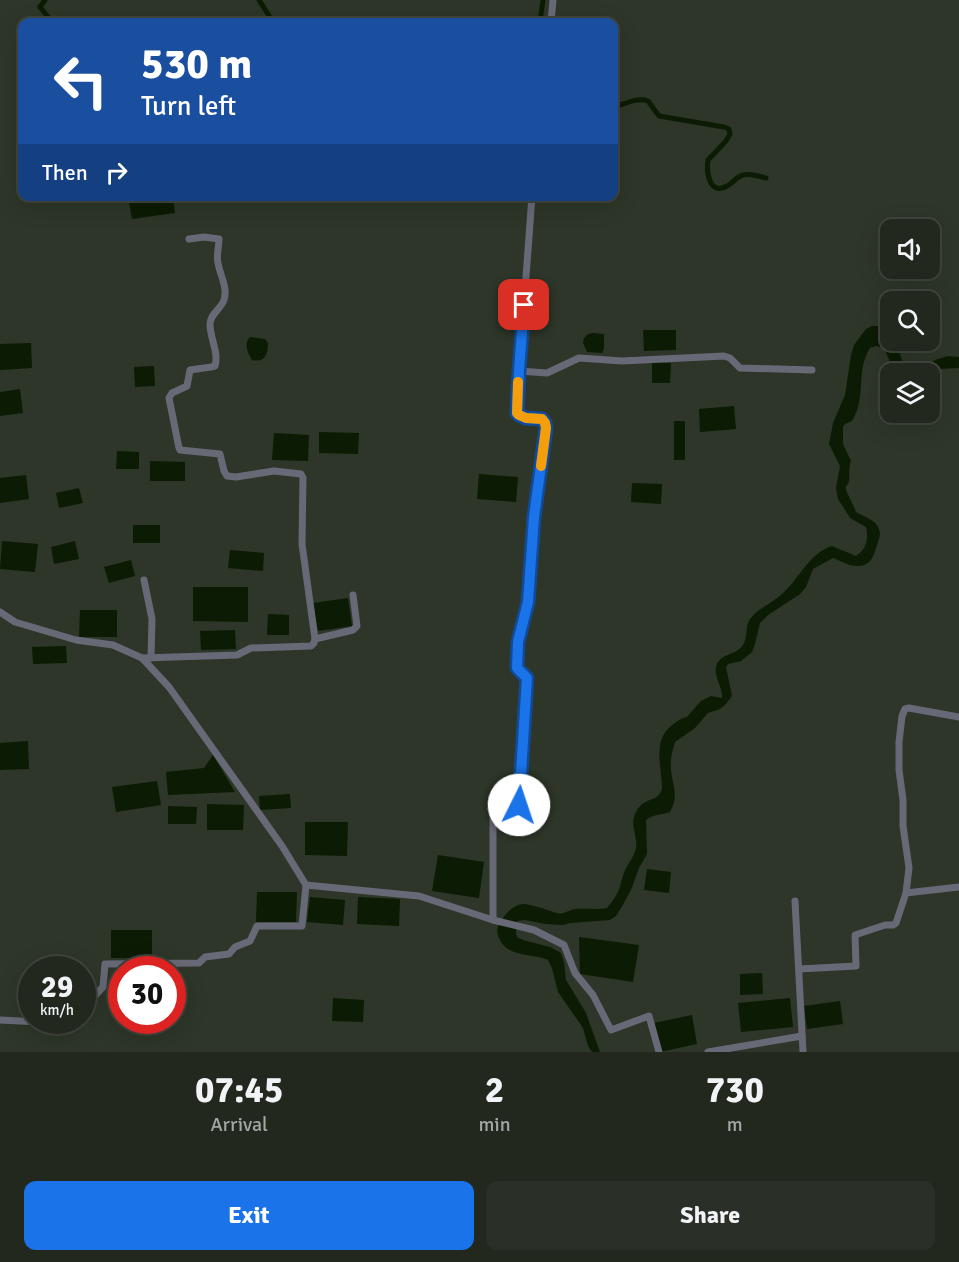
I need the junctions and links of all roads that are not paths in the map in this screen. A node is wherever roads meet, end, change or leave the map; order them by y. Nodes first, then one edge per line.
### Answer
1 (553, 0) edge
2 (551, 18) edge
3 (532, 201) edge
4 (189, 239) dead end
5 (812, 370) dead end
6 (519, 371) junction
7 (144, 580) dead end
8 (353, 595) dead end
9 (0, 612) edge
10 (315, 639) junction
11 (142, 658) junction
12 (152, 658) junction
13 (959, 717) edge
14 (306, 885) junction
15 (959, 887) edge
16 (906, 892) junction
17 (795, 901) dead end
18 (493, 920) junction
19 (799, 969) junction
20 (96, 994) edge
21 (0, 1020) edge
22 (18, 1021) edge
23 (802, 1036) junction
24 (659, 1052) edge
25 (708, 1052) edge
26 (803, 1052) edge

1 - 2 street
3 - 6 street
4 - 10 street
5 - 6 street
6 - 18 street
7 - 12 street
8 - 10 street
9 - 11 street
10 - 12 street
11 - 12 street
11 - 14 street
13 - 16 street
14 - 18 street
14 - 20 street
15 - 16 street
16 - 19 street
17 - 19 street
18 - 24 street
19 - 23 street
21 - 22 street
23 - 25 street
23 - 26 street

